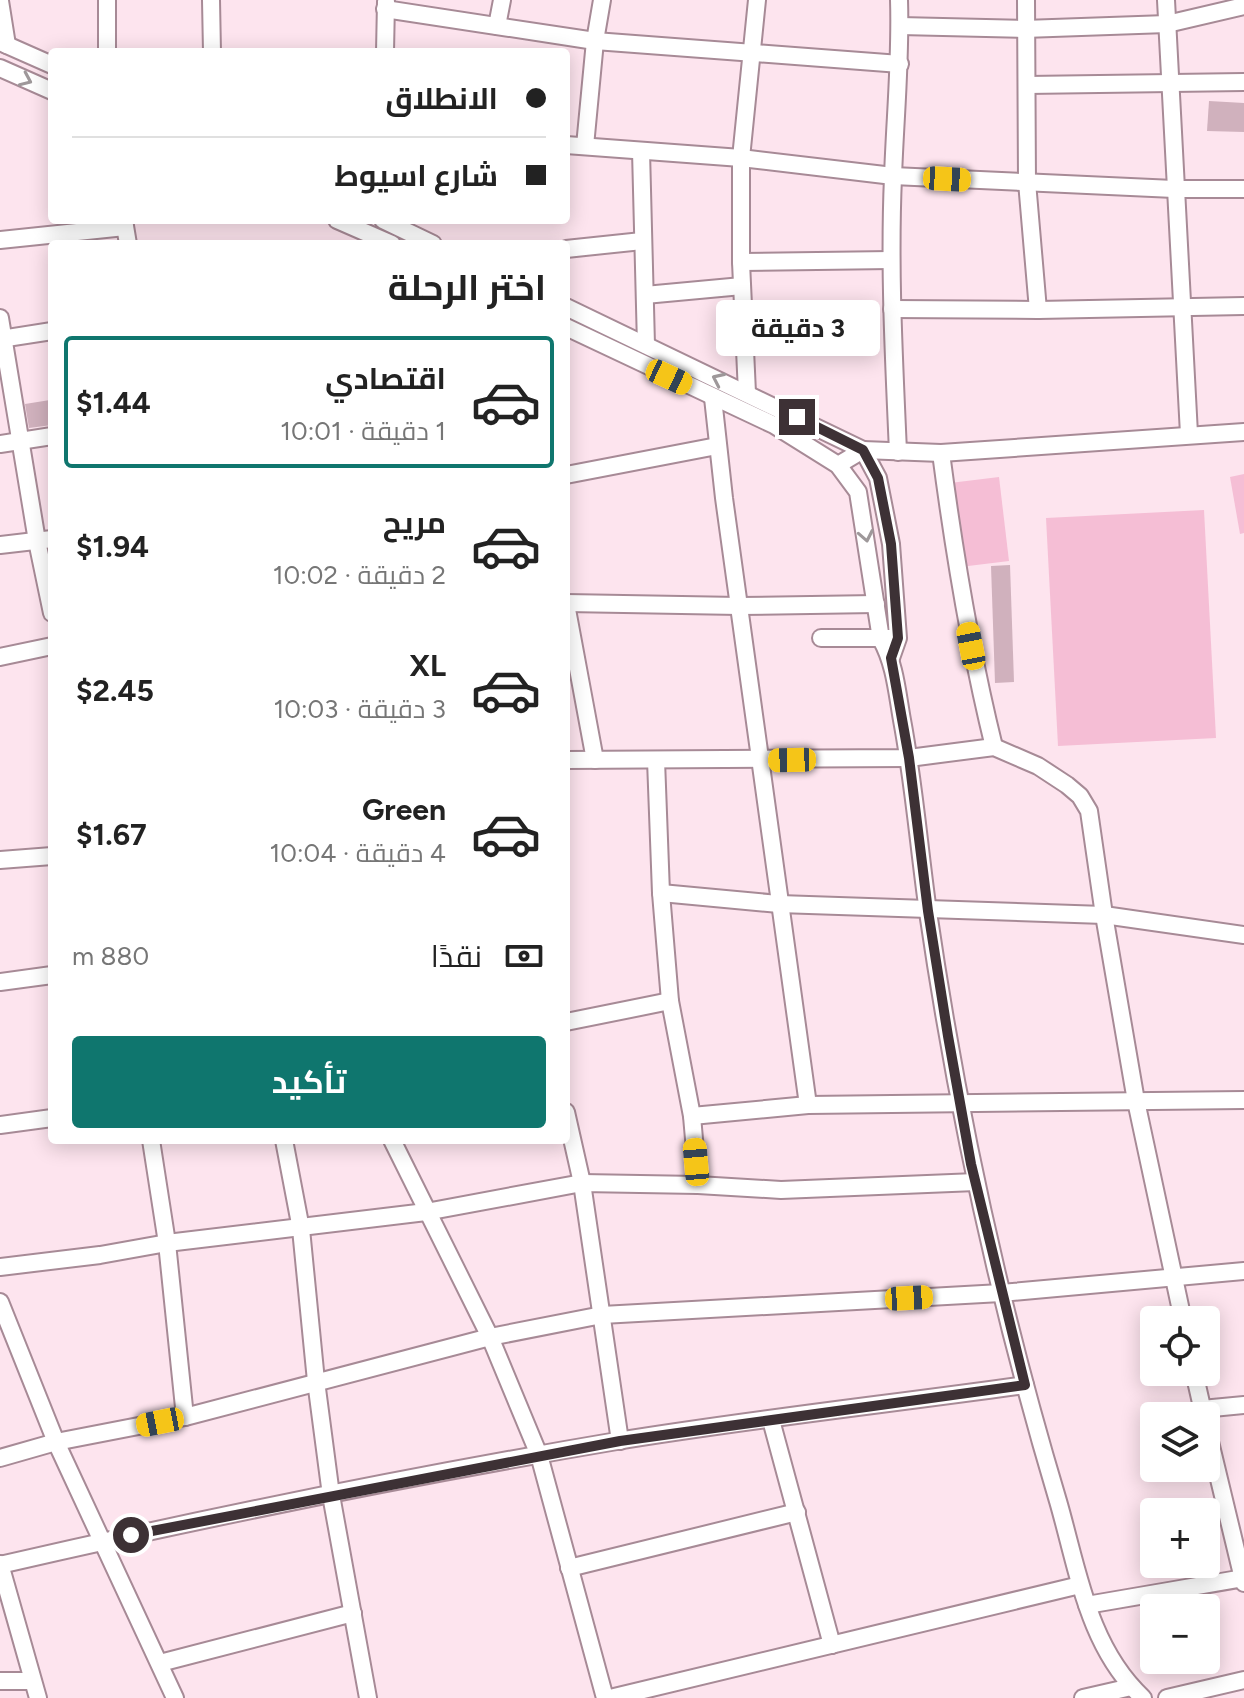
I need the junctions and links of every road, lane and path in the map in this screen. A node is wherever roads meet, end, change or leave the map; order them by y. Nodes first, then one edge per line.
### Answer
1 (107, 0) edge
2 (211, 0) edge
3 (502, 0) edge
4 (602, 0) edge
5 (757, 0) edge
6 (899, 0) edge
7 (1026, 0) edge
8 (1166, 0) edge
9 (0, 1) edge
10 (385, 4) edge
11 (1244, 6) edge
12 (1167, 24) junction
13 (497, 26) junction
14 (900, 26) junction
15 (1024, 29) junction
16 (595, 41) junction
17 (4, 43) edge
18 (107, 48) edge
19 (212, 48) edge
20 (385, 48) edge
21 (751, 52) junction
22 (48, 63) edge
23 (900, 64) junction
24 (0, 68) edge
25 (1171, 82) junction
26 (1244, 82) edge
27 (1027, 85) junction
28 (48, 89) edge
29 (570, 145) edge
30 (585, 146) junction
31 (641, 151) junction
32 (741, 158) junction
33 (893, 176) junction
34 (1027, 182) junction
35 (1174, 189) junction
36 (1244, 189) edge
37 (118, 224) edge
38 (346, 224) edge
39 (391, 224) edge
40 (0, 240) edge
41 (383, 240) edge
42 (425, 240) edge
43 (642, 241) junction
44 (570, 249) edge
45 (891, 260) junction
46 (741, 262) junction
47 (742, 286) junction
48 (645, 295) junction
49 (1181, 306) junction
50 (1244, 306) edge
51 (570, 309) edge
52 (892, 309) junction
53 (1038, 310) junction
54 (0, 318) edge
55 (570, 329) edge
56 (48, 332) edge
57 (2, 339) edge
58 (646, 345) junction
59 (747, 393) junction
60 (713, 398) junction
61 (1244, 432) edge
62 (1189, 434) junction
63 (48, 437) edge
64 (22, 442) junction
65 (0, 444) edge
66 (717, 446) junction
67 (863, 450) junction
68 (893, 452) junction
69 (941, 453) junction
70 (838, 465) junction
71 (570, 474) edge
72 (878, 478) junction
73 (858, 492) junction
74 (45, 540) edge
75 (0, 545) edge
76 (48, 571) edge
77 (570, 603) edge
78 (876, 604) junction
79 (739, 606) junction
80 (570, 625) edge
81 (821, 638) dead end
82 (890, 638) junction
83 (48, 647) edge
84 (0, 657) edge
85 (994, 747) junction
86 (909, 758) junction
87 (570, 760) edge
88 (595, 760) junction
89 (656, 760) junction
90 (762, 760) junction
91 (48, 856) edge
92 (0, 860) edge
93 (661, 893) junction
94 (779, 904) junction
95 (928, 911) junction
96 (1104, 915) junction
97 (1244, 935) edge
98 (48, 976) edge
99 (0, 982) edge
100 (670, 1001) junction
101 (570, 1021) edge
102 (1244, 1100) edge
103 (1136, 1101) junction
104 (959, 1104) junction
105 (808, 1105) junction
106 (692, 1116) junction
107 (48, 1119) edge
108 (0, 1125) edge
109 (570, 1130) edge
110 (152, 1144) edge
111 (285, 1144) edge
112 (394, 1144) edge
113 (976, 1182) junction
114 (582, 1183) junction
115 (698, 1185) junction
116 (426, 1212) junction
117 (301, 1229) junction
118 (167, 1243) junction
119 (0, 1267) edge
120 (1244, 1271) edge
121 (1174, 1277) junction
122 (1001, 1293) junction
123 (0, 1302) edge
124 (1180, 1306) edge
125 (602, 1315) junction
126 (490, 1337) junction
127 (316, 1381) junction
128 (1025, 1385) junction
129 (1244, 1405) edge
130 (1220, 1412) edge
131 (185, 1417) junction
132 (771, 1420) junction
133 (620, 1441) junction
134 (56, 1442) junction
135 (539, 1455) junction
136 (0, 1458) edge
137 (1220, 1482) edge
138 (331, 1495) junction
139 (797, 1512) junction
140 (102, 1541) junction
141 (0, 1565) edge
142 (569, 1568) junction
143 (1244, 1580) edge
144 (1080, 1585) junction
145 (1087, 1605) junction
146 (353, 1613) junction
147 (832, 1645) junction
148 (160, 1663) junction
149 (1244, 1680) edge
150 (0, 1681) edge
151 (32, 1681) junction
152 (1137, 1693) edge
153 (38, 1698) edge
154 (175, 1698) edge
155 (368, 1698) edge
156 (607, 1698) edge
157 (1083, 1698) edge
158 (1167, 1698) edge

1 - 18 street
2 - 19 street
3 - 13 street
4 - 16 street
5 - 21 street
6 - 14 street
7 - 15 street
8 - 12 street
9 - 17 street
10 - 13 street
10 - 20 street
11 - 12 street
12 - 15 street
12 - 25 street
13 - 16 street
14 - 15 street
14 - 23 street
15 - 27 street
16 - 21 street
16 - 30 street
17 - 22 street
21 - 23 street
21 - 32 street
23 - 33 street
24 -> 28 street
25 - 26 street
25 - 27 street
25 - 35 street
27 - 34 street
29 - 30 street
30 - 31 street
31 - 32 street
31 - 43 street
32 - 33 street
32 - 46 street
33 - 34 street
33 - 45 street
34 - 35 street
34 - 53 street
35 - 36 street
35 - 49 street
37 - 40 street
38 - 41 street
39 - 42 street
43 - 44 street
43 - 48 street
45 - 46 street
45 - 52 street
46 - 47 street
47 - 48 street
47 - 59 street
48 - 58 street
49 - 50 street
49 - 53 street
49 - 62 street
51 - 58 street
52 - 53 street
52 - 68 street
54 - 57 street
55 - 60 street
56 - 57 street
57 - 64 street
59 -> 58 street
59 - 67 street
60 - 66 street
60 - 70 street
61 - 62 street
62 - 69 street
63 - 64 street
64 - 65 street
64 - 74 street
66 - 71 street
66 - 79 street
67 - 68 street
67 - 70 street
67 - 72 street
68 - 69 street
68 - 72 street
69 - 85 street
70 - 73 street
72 - 73 street
72 - 82 street
73 -> 78 street
74 - 75 street
74 - 76 street
77 - 79 street
78 - 79 street
78 - 82 street
79 - 90 street
80 - 88 street
81 - 82 street
82 - 86 street
83 - 84 street
85 - 86 street
85 - 96 street
86 - 90 street
86 - 95 street
87 - 88 street
88 - 89 street
89 - 90 street
89 - 93 street
90 - 94 street
91 - 92 street
93 - 94 street
93 - 100 street
94 - 95 street
94 - 105 street
95 - 96 street
95 - 104 street
96 - 97 street
96 - 103 street
98 - 99 street
100 - 101 street
100 - 106 street
102 - 103 street
103 - 104 street
103 - 121 street
104 - 105 street
104 - 113 street
105 - 106 street
106 - 115 street
107 - 108 street
109 - 114 street
110 - 118 street
111 - 117 street
112 - 116 street
113 - 115 street
113 - 122 street
114 - 115 street
114 - 116 street
114 - 125 street
116 - 117 street
116 - 126 street
117 - 118 street
117 - 127 street
118 - 119 street
118 - 131 street
120 - 121 street
121 - 122 street
121 - 124 street
122 - 125 street
122 - 128 street
123 - 134 street
125 - 126 street
125 - 133 street
126 - 127 street
126 - 135 street
127 - 131 street
127 - 138 street
128 - 132 street
128 - 144 street
129 - 130 street
131 - 134 street
132 - 133 street
132 - 139 street
133 - 135 street
134 - 136 street
134 - 140 street
135 - 138 street
135 - 142 street
137 - 143 street
138 - 140 street
138 - 146 street
139 - 142 street
139 - 147 street
140 - 141 street
140 - 148 street
141 - 151 street
142 - 156 street
143 - 145 street
144 - 145 street
144 - 147 street
145 - 152 street
146 - 148 street
146 - 155 street
147 - 156 street
148 - 154 street
149 - 158 street
150 - 151 street
151 - 153 street
152 - 157 street

